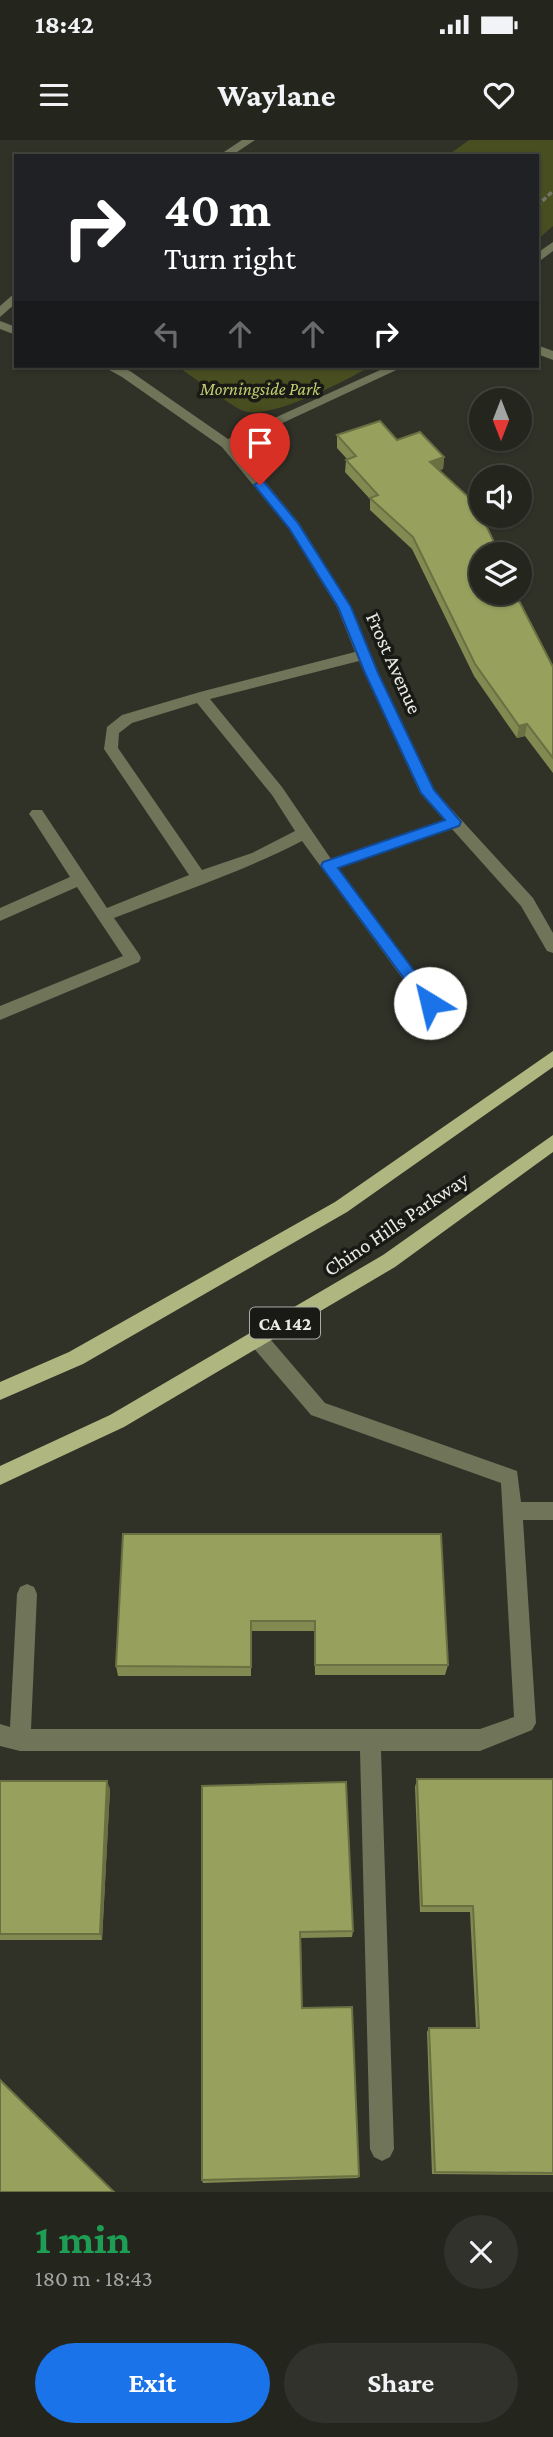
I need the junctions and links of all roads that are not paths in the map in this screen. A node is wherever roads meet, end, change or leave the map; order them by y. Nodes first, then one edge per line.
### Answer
1 (250, 140) edge
2 (226, 154) edge
3 (553, 245) edge
4 (539, 258) edge
5 (14, 298) edge
6 (0, 313) edge
7 (113, 368) edge
8 (395, 368) edge
9 (227, 444) junction
10 (364, 655) junction
11 (200, 697) junction
12 (37, 814) dead end
13 (454, 822) junction
14 (304, 833) junction
15 (328, 866) junction
16 (199, 877) junction
17 (80, 880) junction
18 (0, 915) edge
19 (104, 916) junction
20 (553, 947) edge
21 (430, 1003) dead end
22 (0, 1013) edge
23 (552, 1058) edge
24 (553, 1142) edge
25 (258, 1339) junction
26 (0, 1391) edge
27 (0, 1476) edge
28 (512, 1511) junction
29 (553, 1511) edge
30 (27, 1594) dead end
31 (10, 1737) edge
32 (370, 1740) junction
33 (382, 2149) dead end

1 - 2 street
3 - 4 street
5 - 6 street
7 - 9 street, Frost Avenue
8 - 9 street
9 - 10 street, Frost Avenue
10 - 11 street
10 - 13 street, Frost Avenue
11 - 14 street
11 - 16 street
12 - 17 street
13 - 15 street
13 - 20 street, Frost Avenue
14 - 15 street
14 - 16 street
15 - 21 street
16 - 19 street
17 - 18 street
17 - 19 street
19 - 22 street
23 - 26 main road
24 - 25 main road, Chino Hills Parkway / CA 142
25 - 27 main road, Chino Hills Parkway / CA 142
25 - 28 street
28 - 29 street
28 - 32 street
30 - 31 street
31 - 32 street
32 - 33 street

